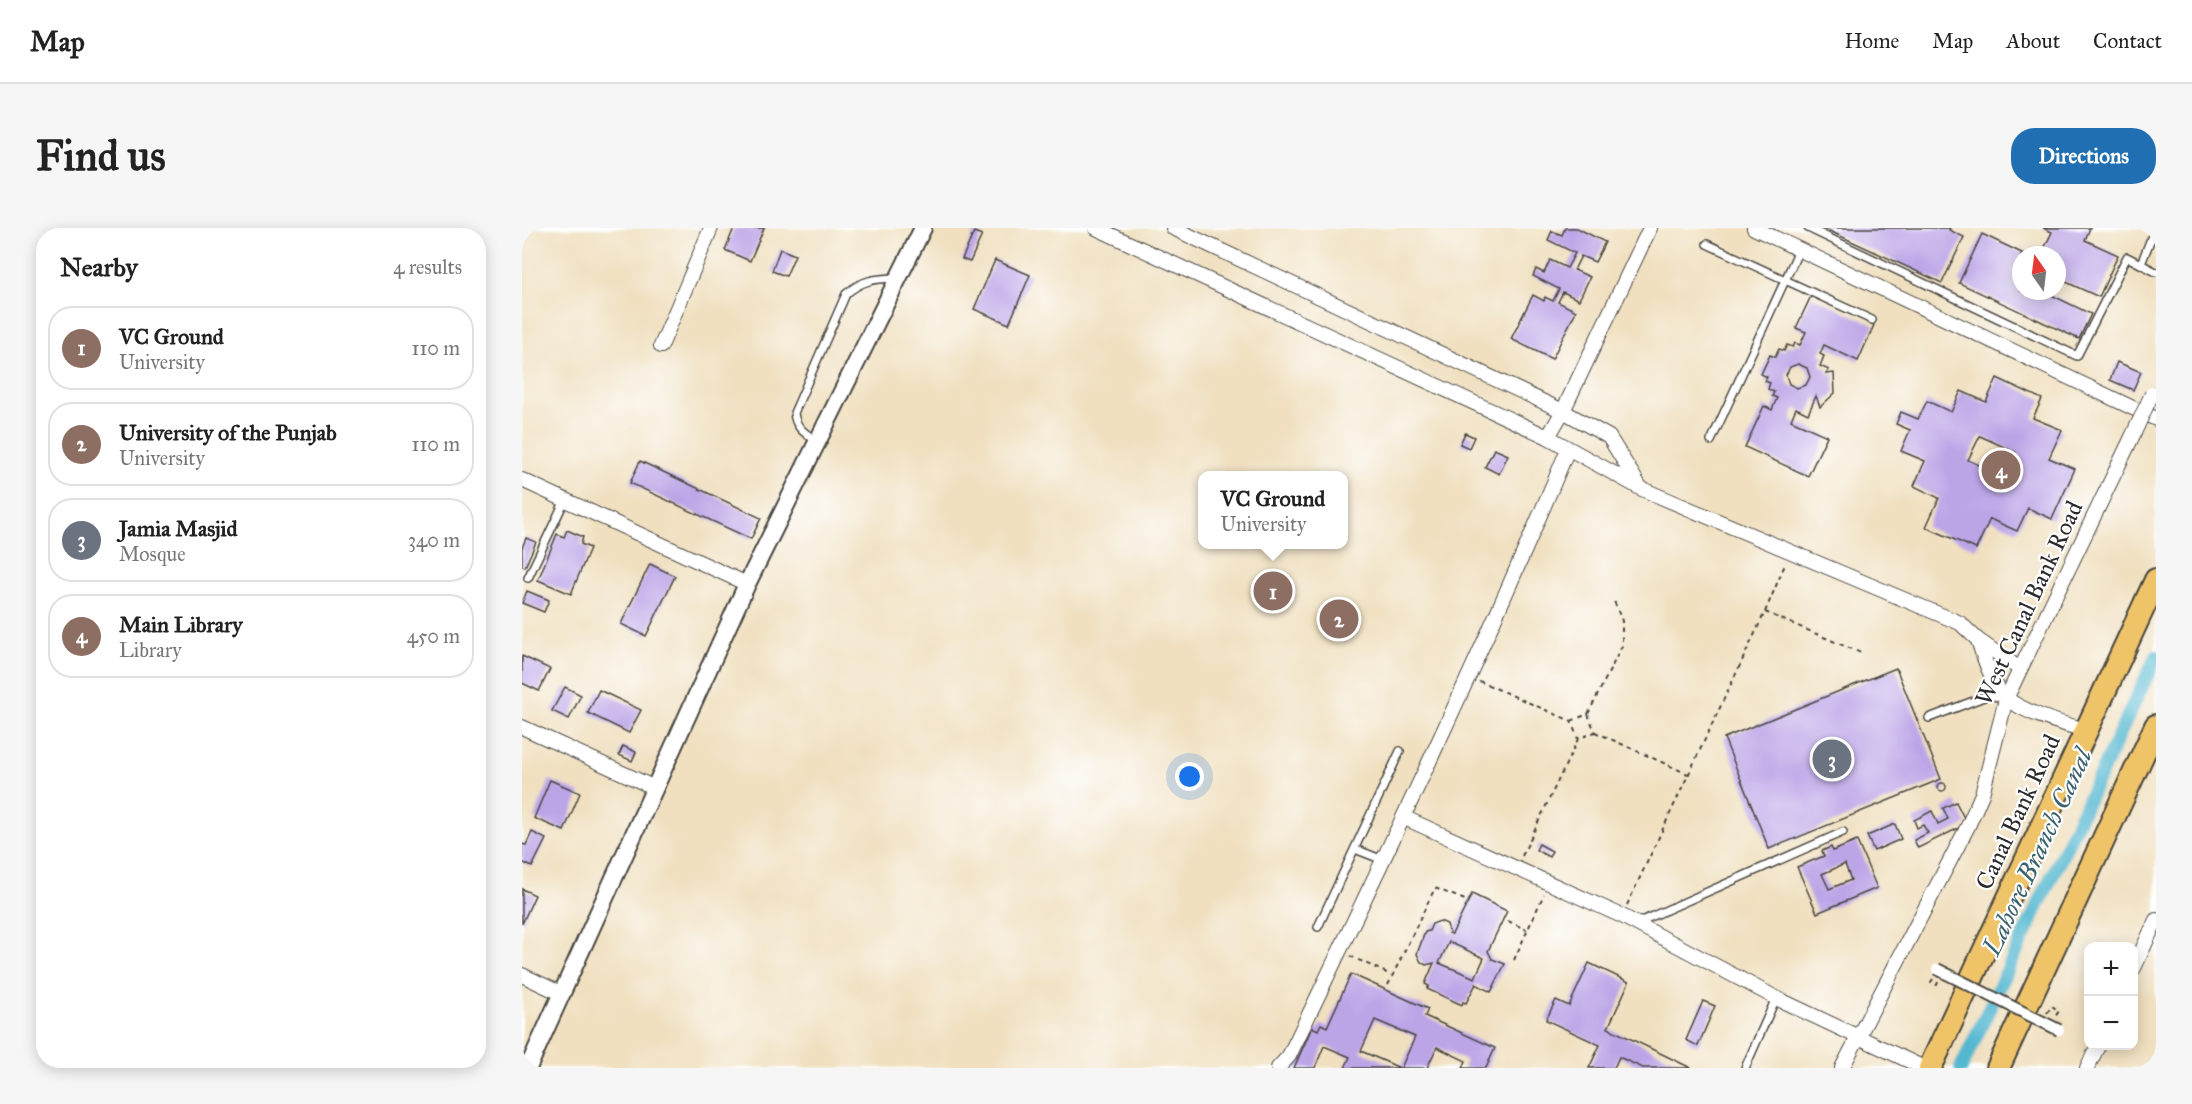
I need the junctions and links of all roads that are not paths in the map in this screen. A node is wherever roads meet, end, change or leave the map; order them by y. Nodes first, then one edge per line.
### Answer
1 (711, 228) edge
2 (923, 228) edge
3 (1096, 228) edge
4 (1173, 228) edge
5 (1650, 228) edge
6 (1754, 228) edge
7 (1808, 228) edge
8 (2155, 228) edge
9 (1707, 244) dead end
10 (1799, 250) junction
11 (2141, 264) junction
12 (2156, 272) edge
13 (897, 278) junction
14 (1787, 279) junction
15 (1872, 320) dead end
16 (661, 346) dead end
17 (2154, 390) edge
18 (1563, 411) junction
19 (2156, 419) edge
20 (1548, 437) junction
21 (818, 441) junction
22 (1711, 441) dead end
23 (1568, 449) junction
24 (522, 480) edge
25 (1641, 489) junction
26 (565, 500) junction
27 (528, 578) dead end
28 (2156, 580) edge
29 (747, 584) junction
30 (1978, 640) junction
31 (2020, 669) junction
32 (2006, 699) junction
33 (1929, 718) dead end
34 (2156, 726) edge
35 (522, 727) edge
36 (2086, 729) junction
37 (1400, 751) dead end
38 (655, 788) junction
39 (1405, 818) junction
40 (1844, 832) dead end
41 (1355, 849) junction
42 (1384, 860) junction
43 (2156, 920) edge
44 (1637, 923) junction
45 (1318, 927) dead end
46 (2138, 958) edge
47 (1937, 969) dead end
48 (522, 975) edge
49 (562, 994) junction
50 (1776, 998) junction
51 (2059, 1030) dead end
52 (1858, 1036) junction
53 (2096, 1050) edge
54 (528, 1068) edge
55 (1278, 1068) edge
56 (1745, 1068) edge
57 (1842, 1068) edge
58 (1924, 1068) edge
59 (1930, 1068) edge
60 (1998, 1068) edge
61 (2088, 1068) edge

1 - 16 street
2 - 13 street
3 - 20 street
4 - 18 street
5 - 18 street
6 - 10 street
7 - 11 lane
8 - 11 lane
9 - 14 lane
10 - 14 lane
10 - 19 street
11 - 12 lane
13 - 21 street
13 - 21 lane
14 - 15 lane
14 - 22 lane
17 - 31 street, West Canal Bank Road, bridge
18 - 20 street
18 - 25 street
20 - 23 street
21 - 29 street
23 - 25 street
23 - 39 street
24 - 26 street
25 - 30 street
26 - 27 lane
26 - 29 street
28 - 36 highway, Canal Bank Road
29 - 38 street
30 - 31 street
30 - 32 street
31 - 32 street, West Canal Bank Road
32 - 33 lane
32 - 36 street
32 - 52 street, West Canal Bank Road
34 - 60 highway
35 - 38 street
36 - 59 highway, Canal Bank Road
37 - 41 lane
38 - 49 street
39 - 42 street
39 - 44 street
40 - 44 lane
41 - 42 lane
41 - 45 lane
42 - 55 street
43 - 46 street
44 - 50 street
47 - 51 street, bridge
48 - 49 street
49 - 54 street
50 - 52 street
50 - 56 lane
52 - 57 street, West Canal Bank Road
52 - 58 street
53 - 61 street

